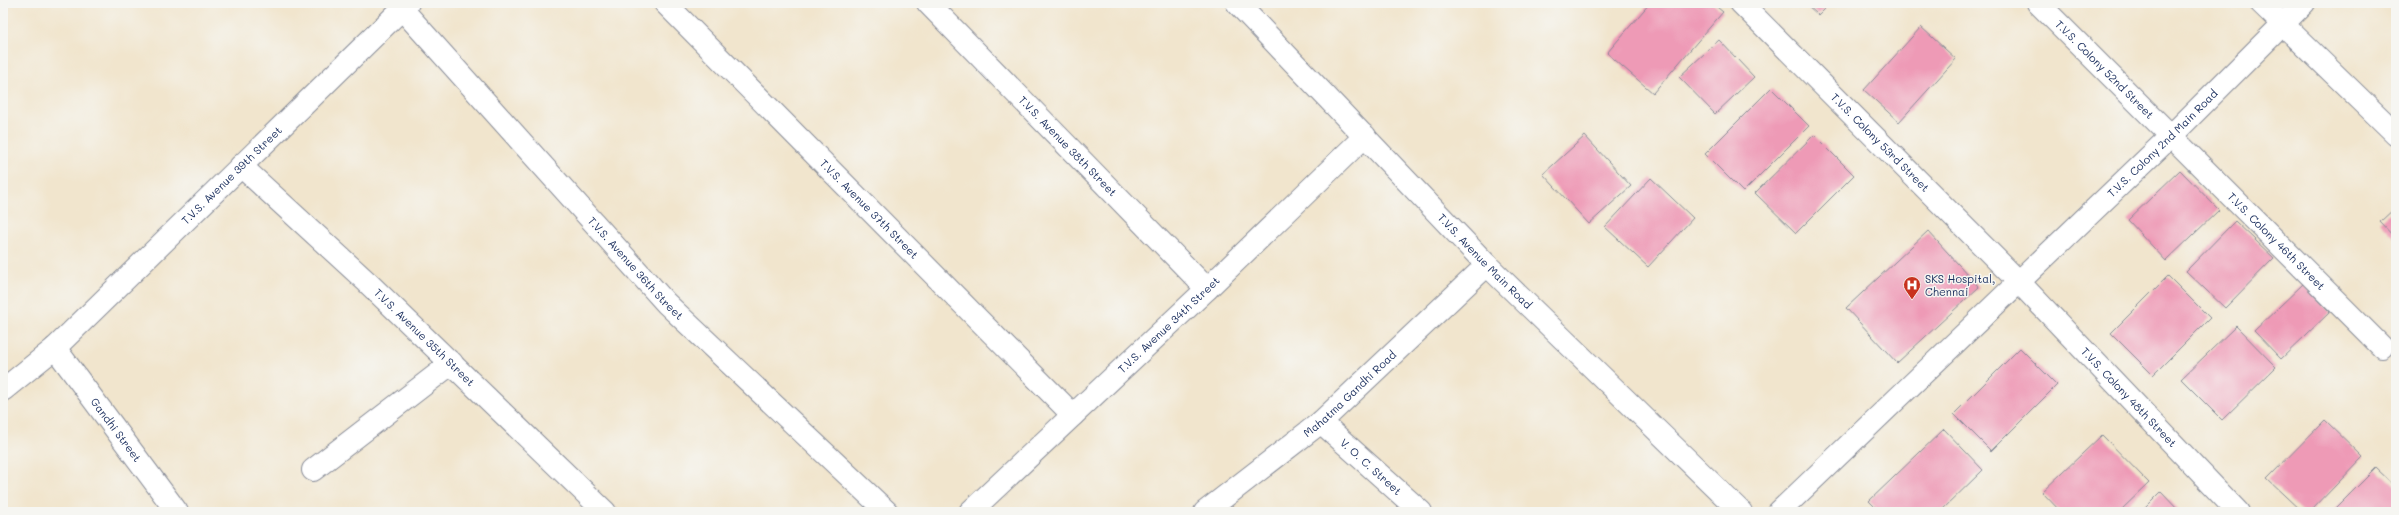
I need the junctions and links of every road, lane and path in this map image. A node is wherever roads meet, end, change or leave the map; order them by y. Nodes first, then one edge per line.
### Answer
1 (665, 3) edge
2 (928, 3) edge
3 (1237, 3) edge
4 (1741, 3) edge
5 (2038, 3) edge
6 (2261, 3) edge
7 (2304, 3) edge
8 (405, 6) edge
9 (2281, 24) junction
10 (2396, 134) edge
11 (1365, 136) junction
12 (2171, 136) junction
13 (241, 166) junction
14 (1487, 265) junction
15 (2019, 282) junction
16 (1207, 289) junction
17 (2382, 346) dead end
18 (55, 348) junction
19 (452, 363) junction
20 (3, 390) edge
21 (1073, 415) junction
22 (1321, 422) junction
23 (313, 470) dead end
24 (1217, 509) edge
25 (177, 512) edge
26 (605, 512) edge
27 (887, 512) edge
28 (970, 512) edge
29 (1421, 512) edge
30 (1741, 512) edge
31 (1779, 512) edge
32 (2238, 512) edge

1 - 21 street, T.V.S. Avenue 37th Street
2 - 16 street, T.V.S. Avenue 38th Street
3 - 11 street, T.V.S. Avenue Main Road
4 - 15 street, T.V.S. Colony 53rd Street
5 - 12 street, T.V.S. Colony 52nd Street
6 - 9 street
7 - 9 street, T.V.S. Colony 2nd Main Road
8 - 13 street, T.V.S. Avenue 39th Street
8 - 27 street, T.V.S. Avenue 36th Street
9 - 10 street
9 - 12 street, T.V.S. Colony 2nd Main Road
11 - 14 street, T.V.S. Avenue Main Road
11 - 16 street, T.V.S. Avenue 34th Street
12 - 15 street, T.V.S. Colony 2nd Main Road
12 - 17 street, T.V.S. Colony 46th Street
13 - 18 street, T.V.S. Avenue 39th Street
13 - 19 street, T.V.S. Avenue 35th Street
14 - 22 street, Mahatma Gandhi Road
14 - 30 street, T.V.S. Avenue Main Road
15 - 31 street, T.V.S. Colony 2nd Main Road
15 - 32 street, T.V.S. Colony 48th Street
16 - 21 street, T.V.S. Avenue 34th Street
18 - 20 street, T.V.S. Avenue 39th Street
18 - 25 street, Gandhi Street
19 - 23 street
19 - 26 street, T.V.S. Avenue 35th Street
21 - 28 street, T.V.S. Avenue 34th Street
22 - 24 street, Mahatma Gandhi Road
22 - 29 street, V. O. C. Street

